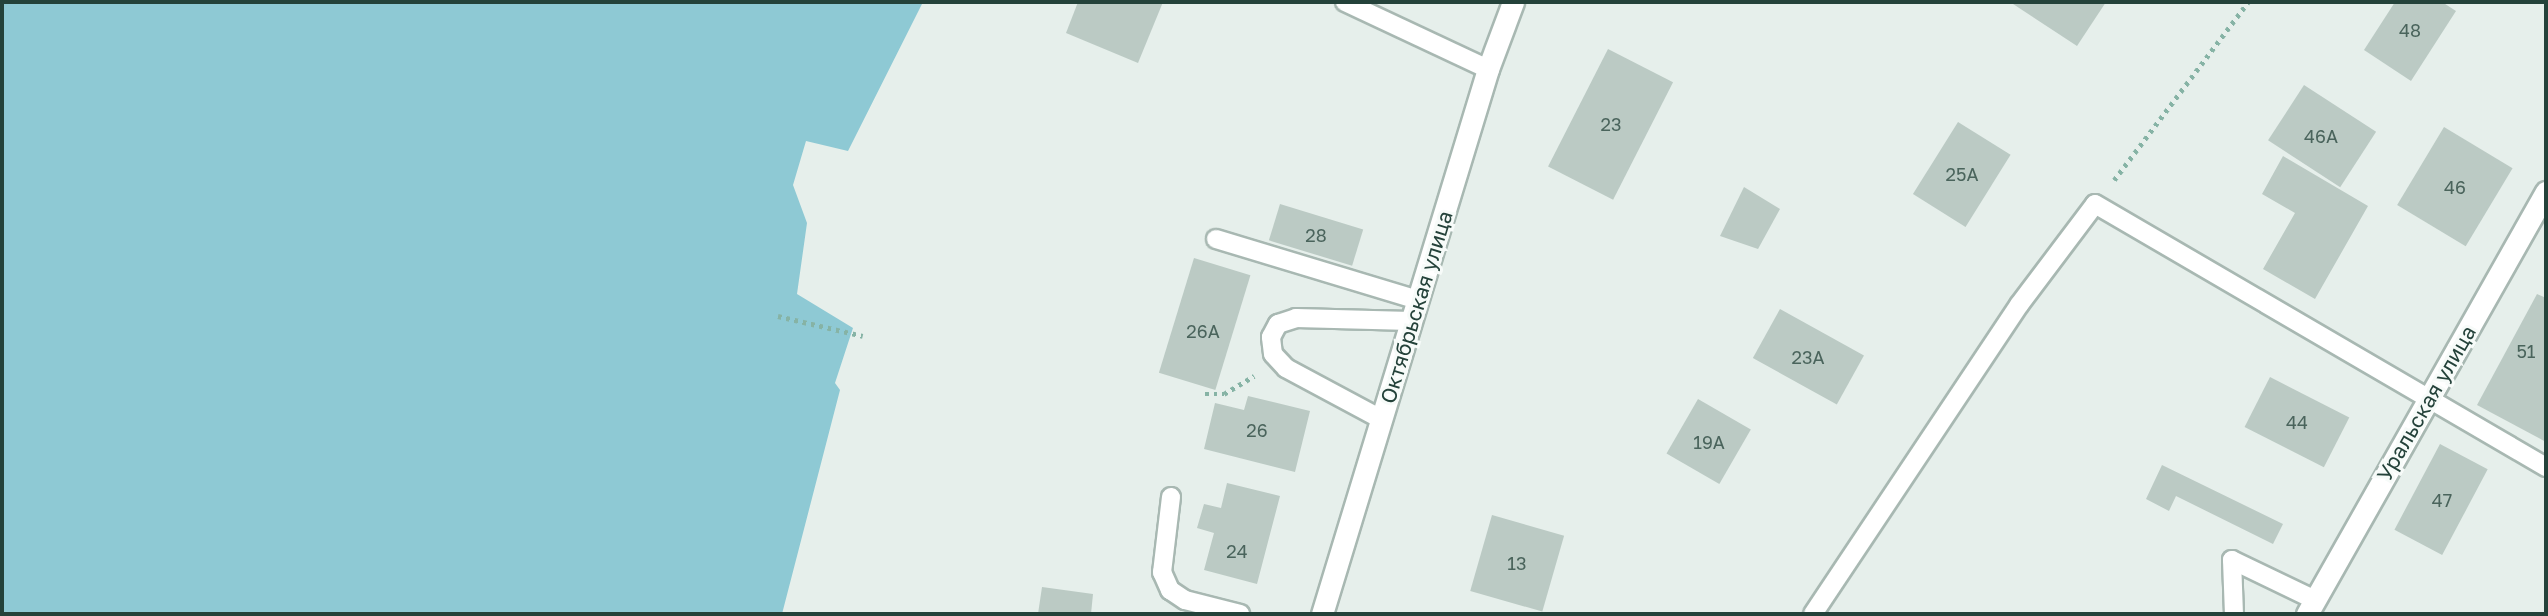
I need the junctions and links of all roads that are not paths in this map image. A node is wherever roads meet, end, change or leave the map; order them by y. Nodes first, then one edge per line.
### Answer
1 (1345, 2) edge
2 (1513, 2) edge
3 (1488, 69) junction
4 (2546, 192) edge
5 (1216, 239) dead end
6 (1418, 300) junction
7 (1411, 321) junction
8 (2426, 401) junction
9 (1381, 419) junction
10 (2546, 467) edge
11 (1171, 497) dead end
12 (2311, 607) edge
13 (1240, 614) edge
14 (1322, 614) edge
15 (1813, 614) edge
16 (2234, 614) edge

1 - 3 lane
2 - 3 street, Октябрьская улица
3 - 6 street, Октябрьская улица
4 - 8 street, Уральская улица
5 - 6 lane
6 - 7 street, Октябрьская улица
7 - 9 street, Октябрьская улица
7 - 9 lane
8 - 10 lane
8 - 12 street, Уральская улица
8 - 15 lane
9 - 14 street, Октябрьская улица
11 - 13 lane
12 - 16 lane

